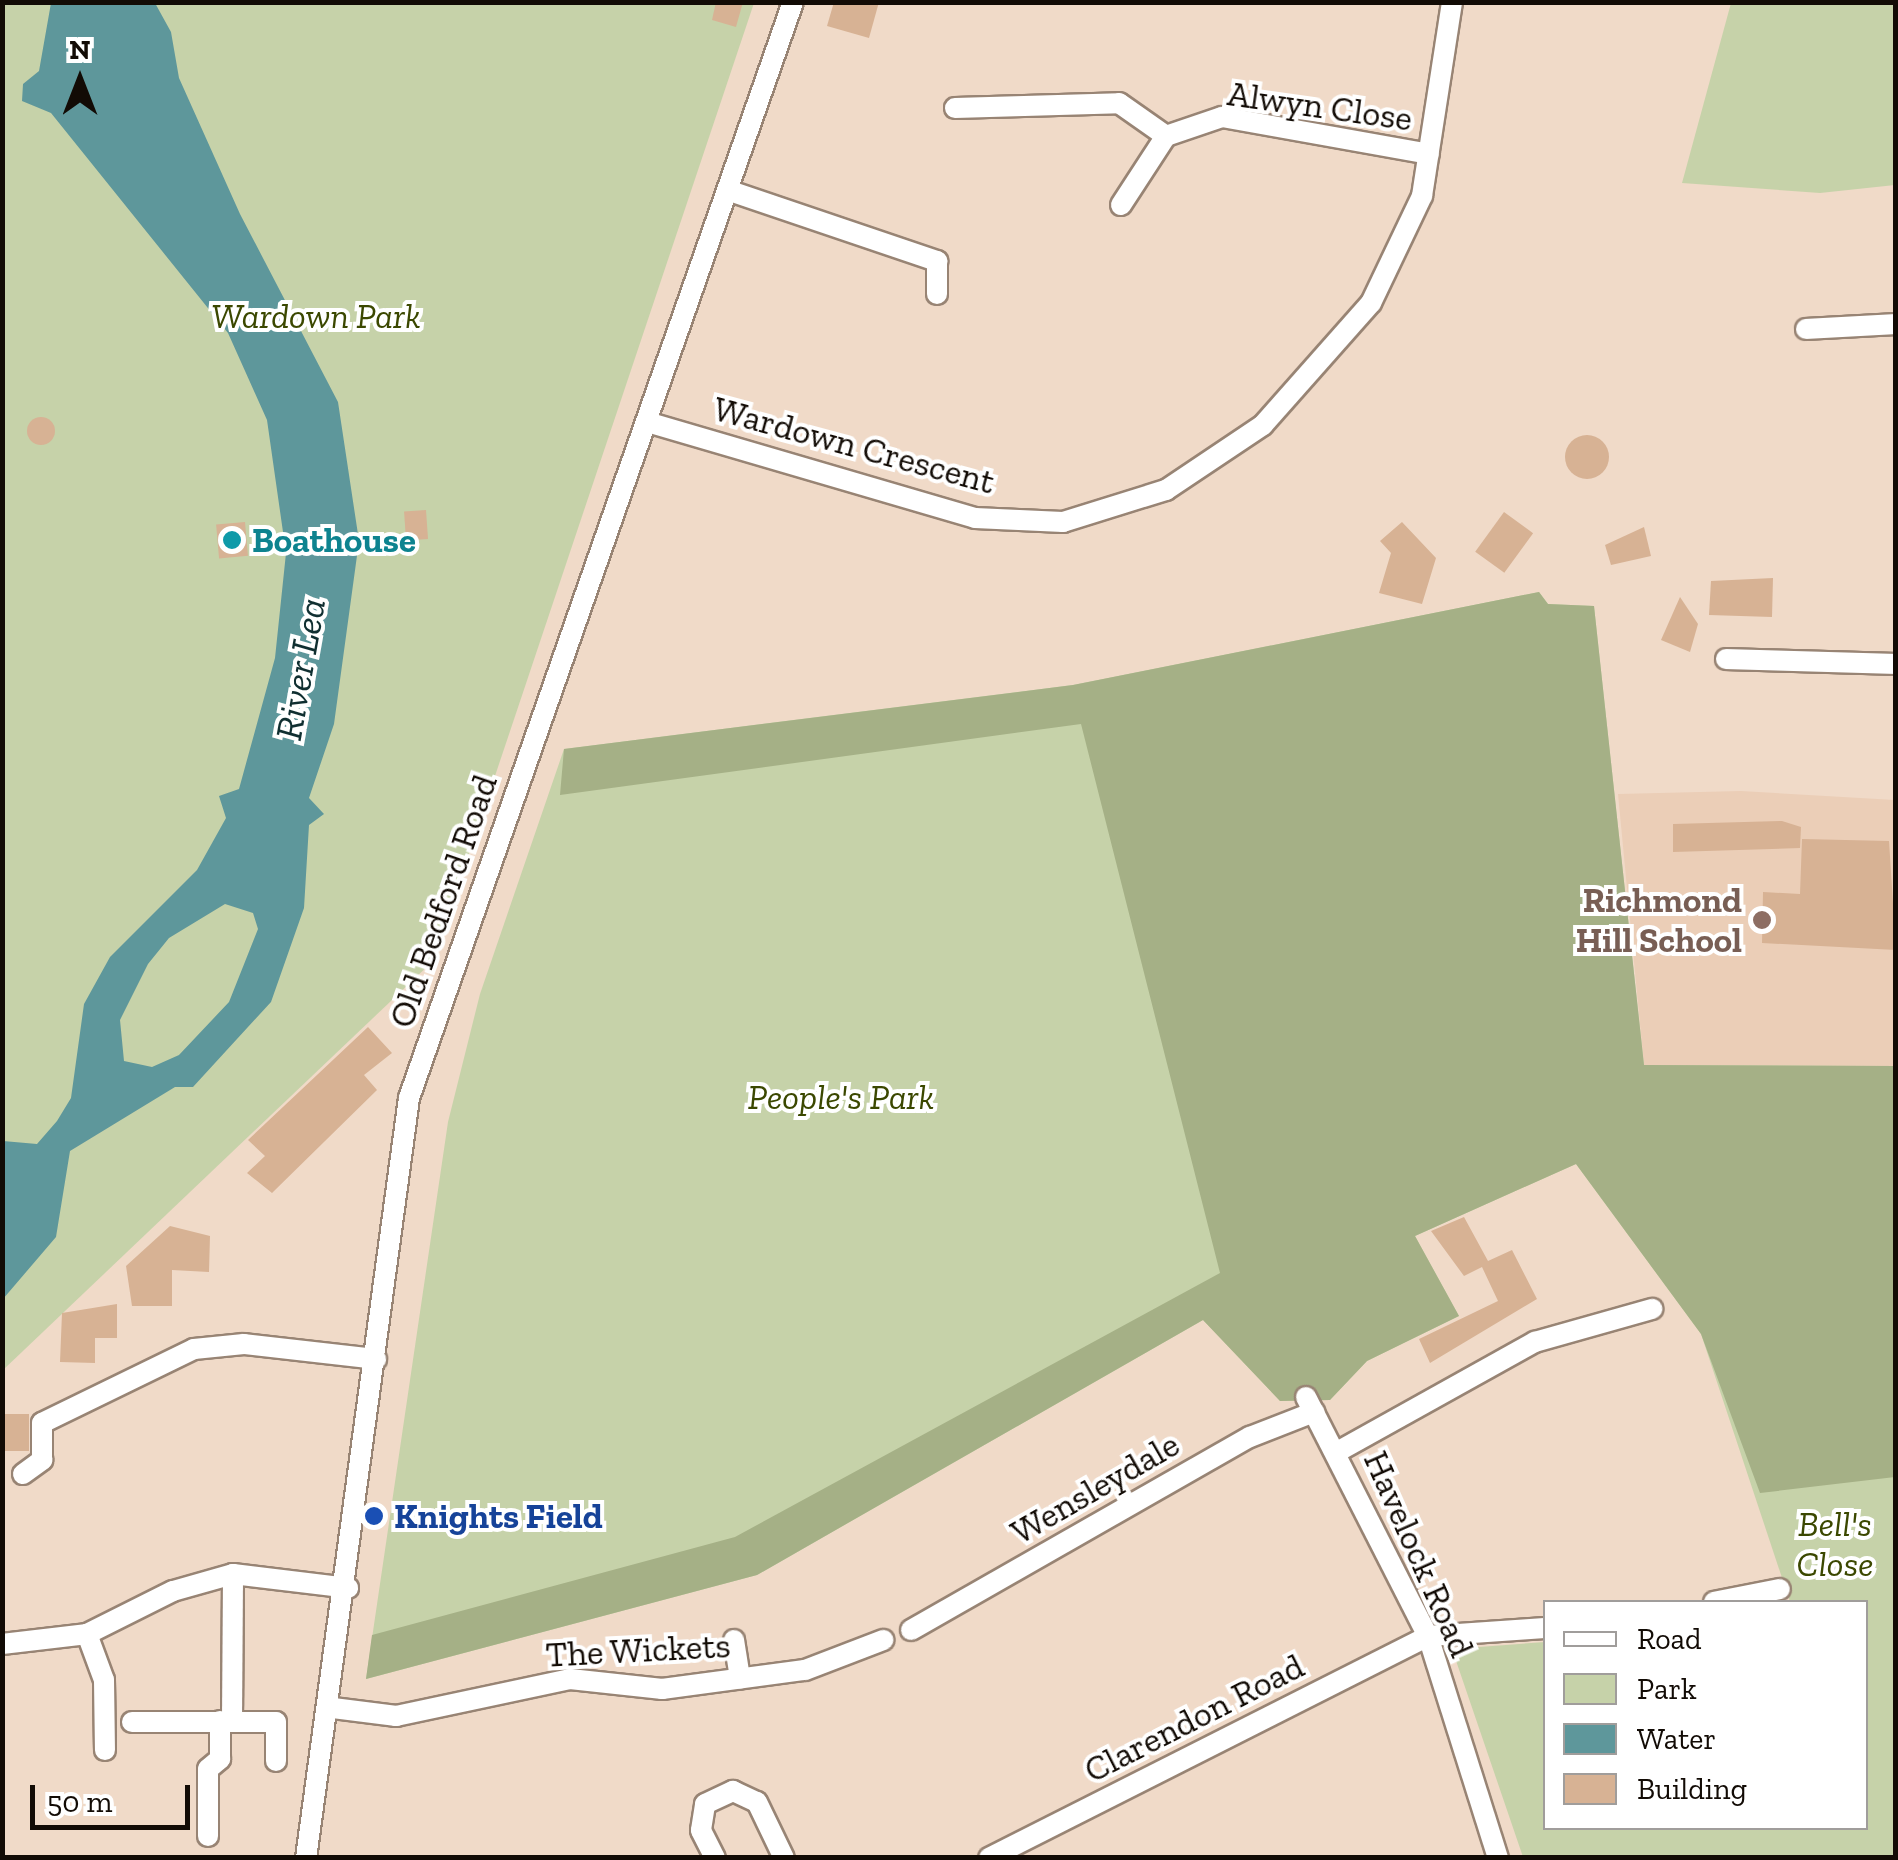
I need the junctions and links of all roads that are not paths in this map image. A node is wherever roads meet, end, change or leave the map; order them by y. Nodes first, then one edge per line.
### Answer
1 (793, 2) edge
2 (1452, 2) edge
3 (955, 108) dead end
4 (1166, 136) junction
5 (1429, 154) junction
6 (730, 191) junction
7 (1121, 205) dead end
8 (938, 294) dead end
9 (1896, 324) edge
10 (1806, 329) dead end
11 (647, 422) junction
12 (1726, 658) dead end
13 (1896, 664) edge
14 (1652, 1309) dead end
15 (376, 1360) junction
16 (1310, 1404) joint
17 (1338, 1452) junction
18 (23, 1474) dead end
19 (233, 1574) junction
20 (348, 1588) junction
21 (1780, 1588) dead end
22 (1723, 1600) edge
23 (1543, 1628) edge
24 (911, 1630) dead end
25 (86, 1634) junction
26 (1428, 1636) junction
27 (734, 1640) dead end
28 (883, 1640) dead end
29 (2, 1644) edge
30 (740, 1679) junction
31 (333, 1708) junction
32 (226, 1721) junction
33 (132, 1722) dead end
34 (105, 1750) dead end
35 (276, 1761) dead end
36 (208, 1836) dead end
37 (306, 1858) edge
38 (715, 1858) edge
39 (784, 1858) edge
40 (988, 1858) edge
41 (1498, 1858) edge

1 - 6 street, Old Bedford Road
2 - 5 street, Wardown Crescent
3 - 4 street
4 - 5 street, Alwyn Close
4 - 7 street
5 - 11 street, Wardown Crescent
6 - 8 street
6 - 11 street, Old Bedford Road
9 - 10 street
11 - 15 street, Old Bedford Road
12 - 13 street
14 - 17 street
15 - 18 street
15 - 20 street, Old Bedford Road
16 - 17 street, Havelock Road
16 - 24 street, Wensleydale
17 - 26 street, Havelock Road
19 - 20 street
19 - 25 street
19 - 32 street
20 - 31 street, Old Bedford Road
21 - 22 street
23 - 26 street
25 - 29 street
25 - 34 street
26 - 40 street, Clarendon Road
26 - 41 street, Havelock Road
27 - 30 street
28 - 30 street, The Wickets
30 - 31 street, The Wickets
31 - 37 street, Old Bedford Road
32 - 33 street
32 - 35 street
32 - 36 street
38 - 39 street

